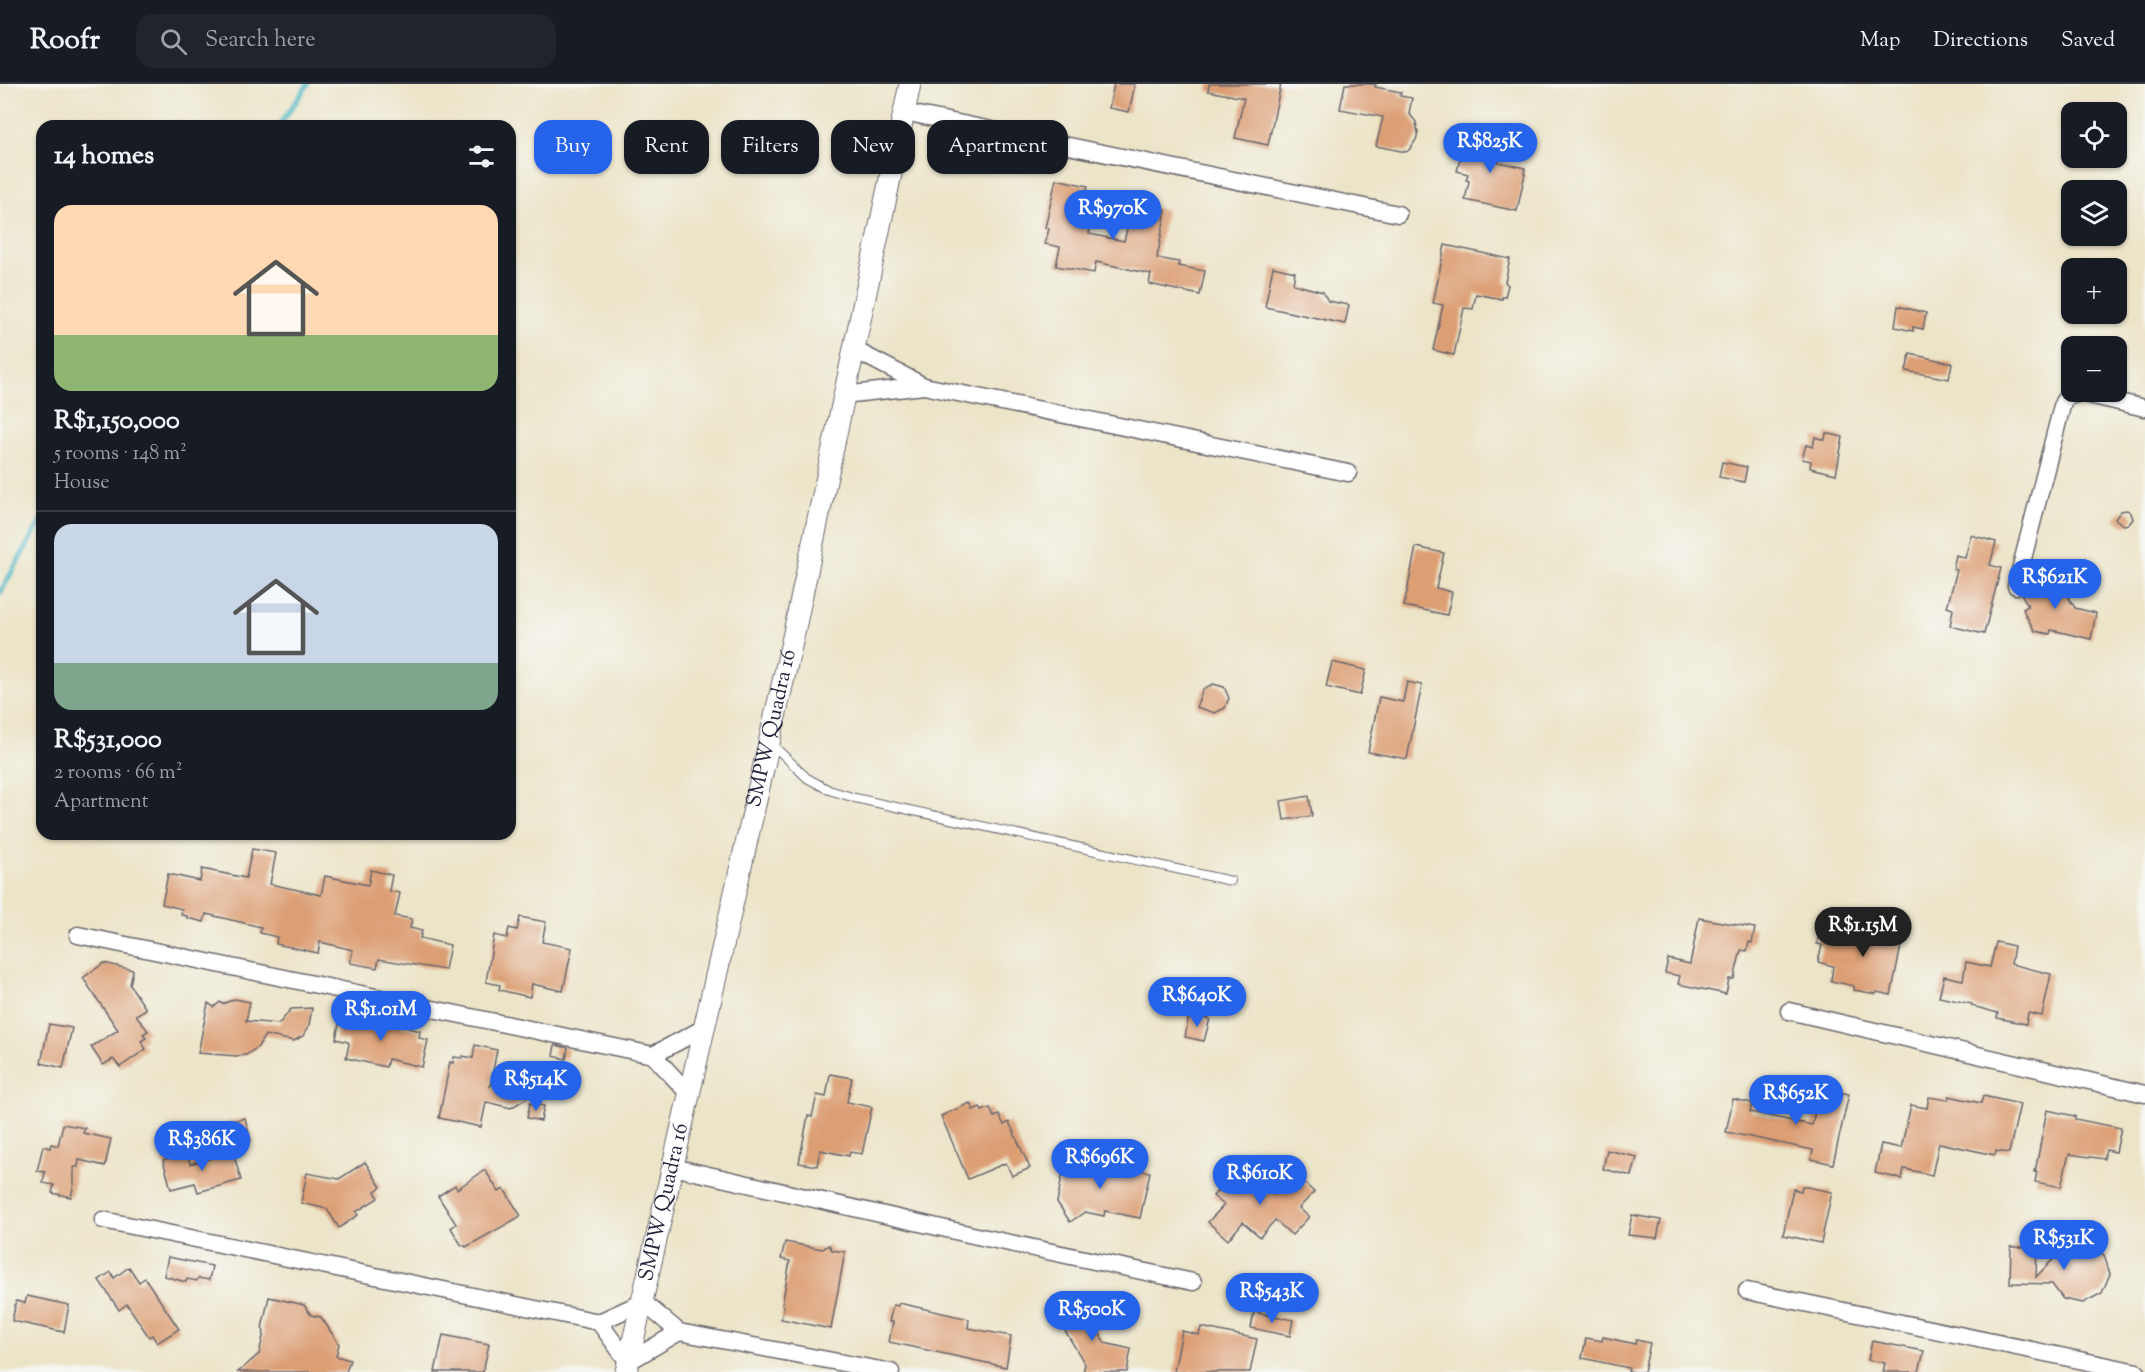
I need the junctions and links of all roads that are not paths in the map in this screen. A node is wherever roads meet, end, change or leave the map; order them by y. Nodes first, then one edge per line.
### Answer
1 (910, 84) edge
2 (904, 112) junction
3 (1398, 214) dead end
4 (853, 349) junction
5 (924, 386) junction
6 (843, 395) junction
7 (2145, 408) edge
8 (1348, 473) dead end
9 (2016, 586) dead end
10 (769, 740) junction
11 (1231, 880) dead end
12 (78, 935) dead end
13 (1789, 1011) dead end
14 (704, 1028) junction
15 (653, 1055) junction
16 (689, 1094) junction
17 (2145, 1094) edge
18 (673, 1167) junction
19 (103, 1220) dead end
20 (1193, 1282) dead end
21 (1747, 1291) dead end
22 (643, 1302) junction
23 (599, 1322) junction
24 (679, 1332) junction
25 (627, 1367) edge
26 (891, 1372) edge
27 (2137, 1372) edge

1 - 2 street, SMPW Quadra 16
2 - 3 street
2 - 4 street, SMPW Quadra 16
4 - 5 street
4 - 6 street, SMPW Quadra 16
5 - 6 street
5 - 8 street
6 - 10 street, SMPW Quadra 16
7 - 9 street
10 - 11 lane
10 - 14 street, SMPW Quadra 16
12 - 15 street
13 - 17 street
14 - 15 street
14 - 16 street, SMPW Quadra 16
15 - 16 street
16 - 18 street, SMPW Quadra 16
18 - 20 street
18 - 22 street, SMPW Quadra 16
19 - 23 street
21 - 27 street
22 - 23 street
22 - 24 street
22 - 25 street, SMPW Quadra 16
23 - 25 street
24 - 25 street
24 - 26 street

